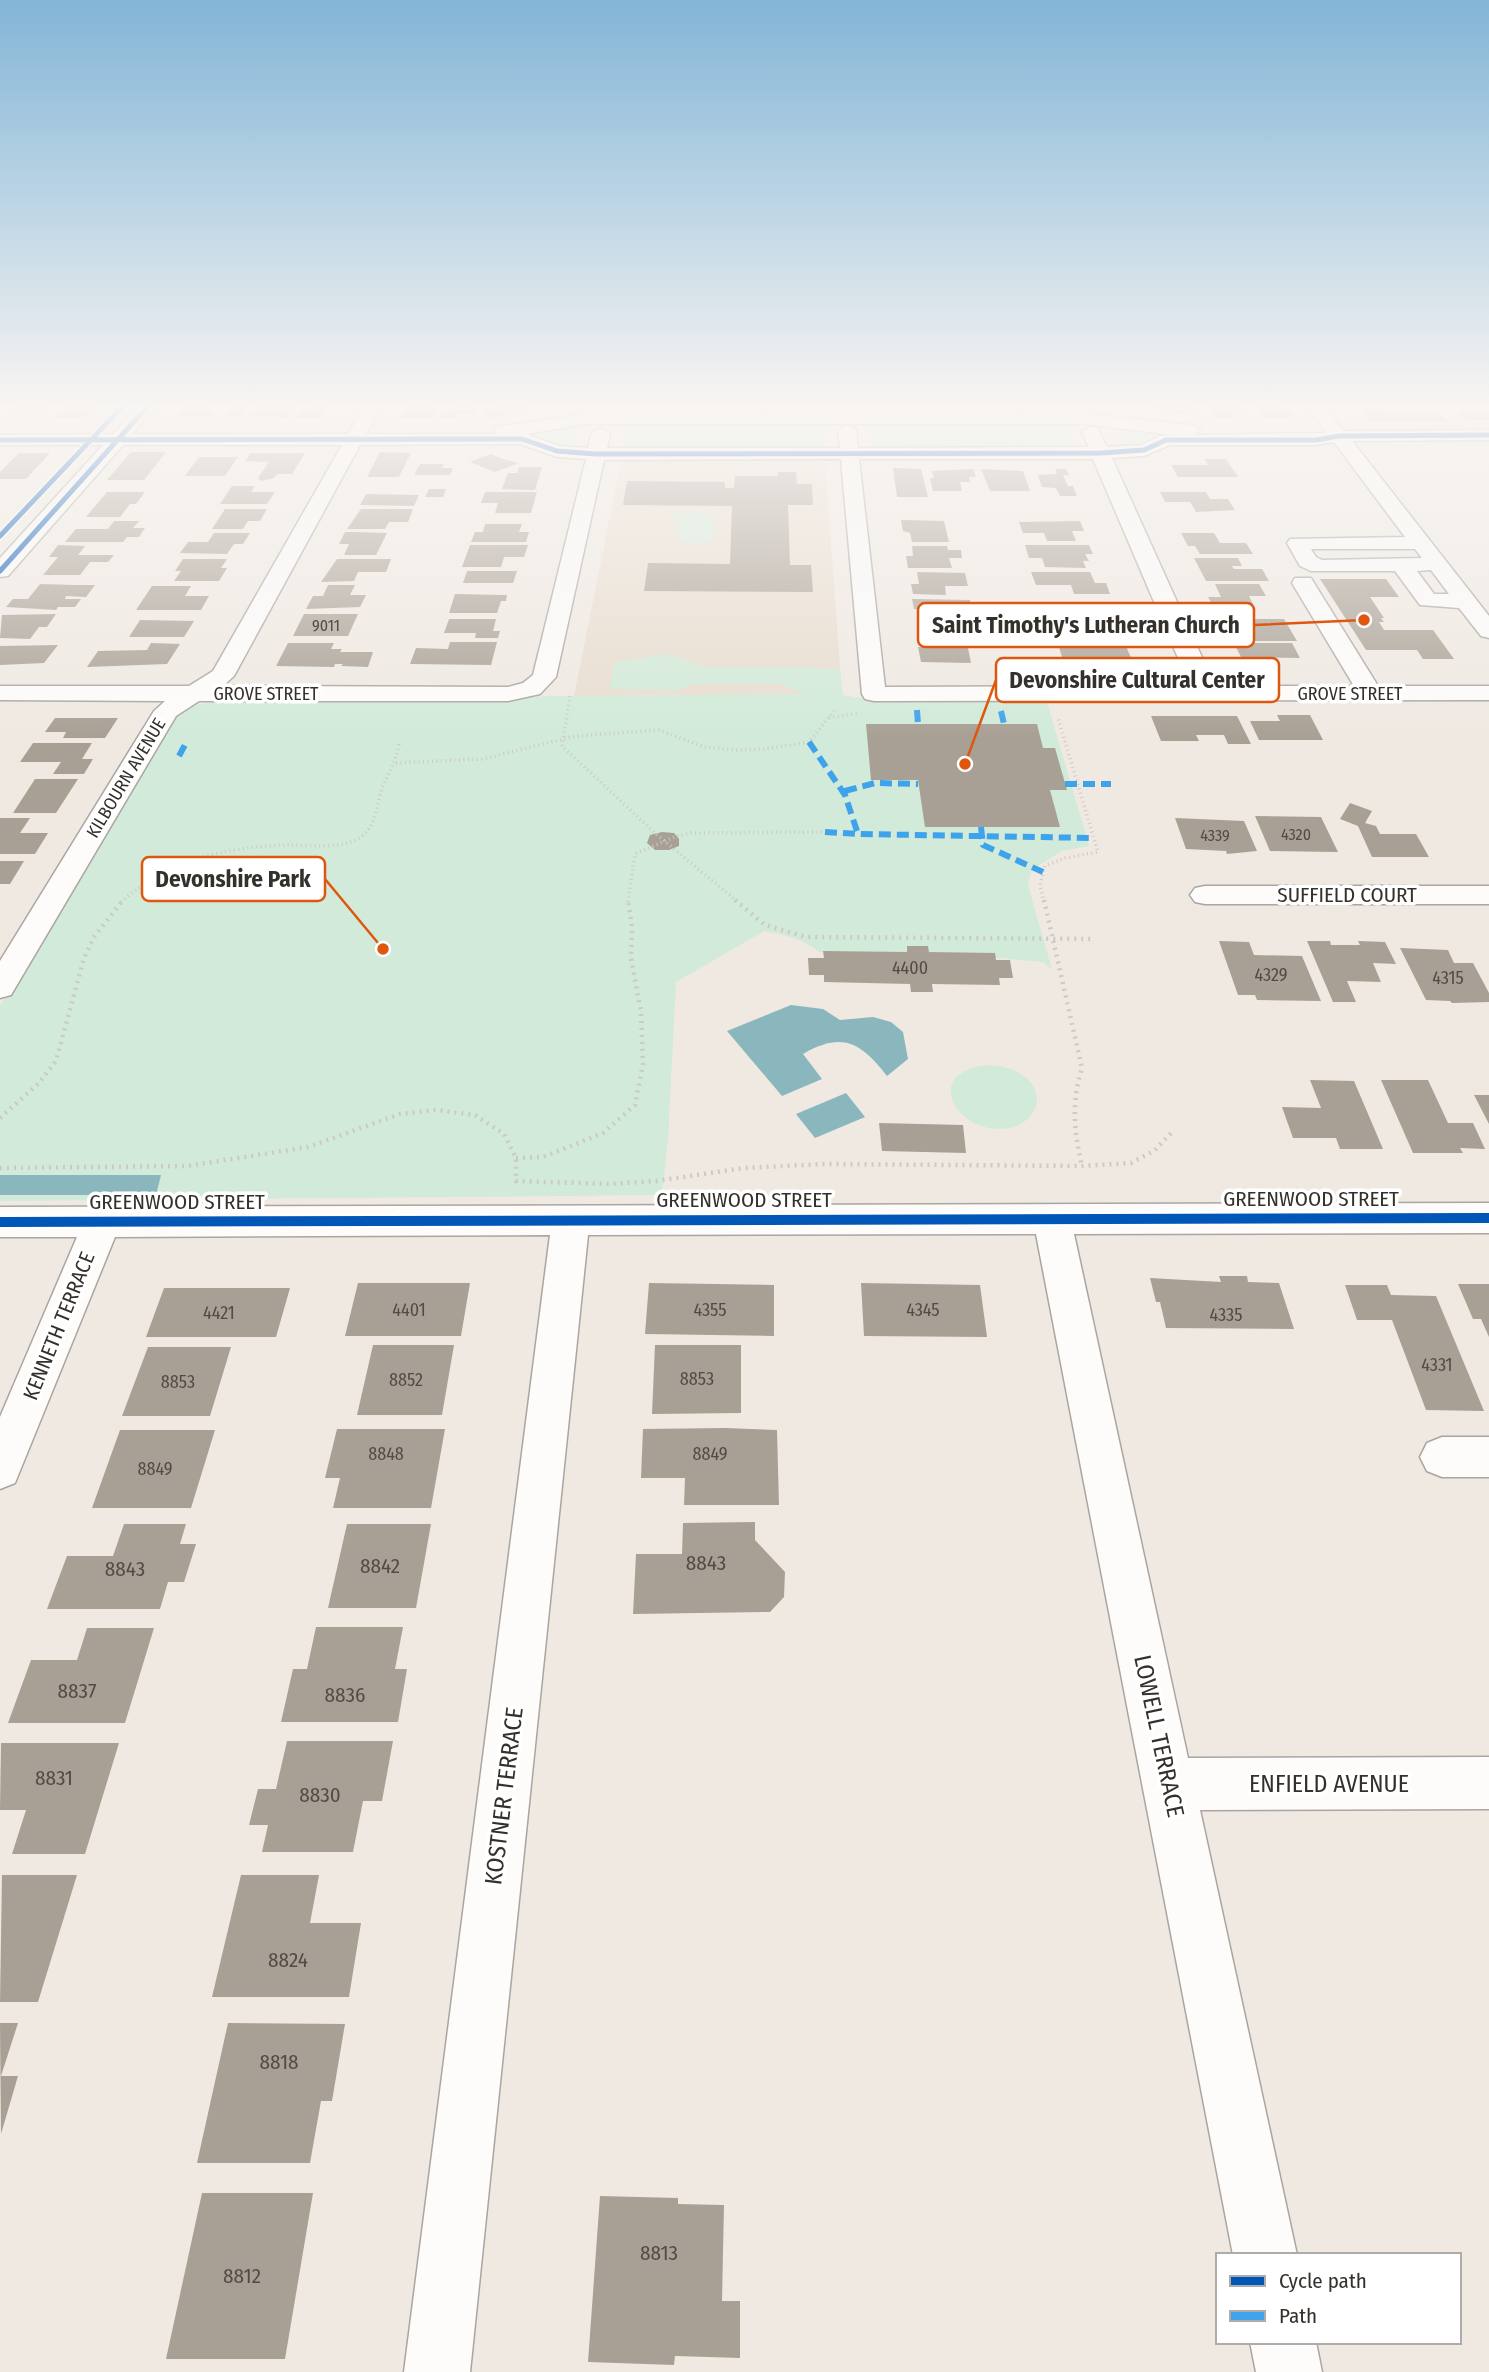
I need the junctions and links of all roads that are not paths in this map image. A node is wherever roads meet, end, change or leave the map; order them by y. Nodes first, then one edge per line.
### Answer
1 (21, 517) edge
2 (44, 517) edge
3 (311, 517) edge
4 (581, 517) edge
5 (856, 517) edge
6 (1129, 517) edge
7 (1401, 517) edge
8 (0, 536) edge
9 (1421, 542) junction
10 (1437, 564) junction
11 (1401, 565) junction
12 (0, 571) edge
13 (1303, 583) dead end
14 (1465, 601) junction
15 (1489, 631) edge
16 (0, 693) edge
17 (1489, 693) edge
18 (194, 694) junction
19 (1206, 694) junction
20 (1371, 694) junction
21 (1205, 895) dead end
22 (1489, 895) edge
23 (0, 987) edge
24 (1052, 1218) junction
25 (1489, 1218) edge
26 (571, 1220) junction
27 (102, 1221) junction
28 (0, 1222) edge
29 (1442, 1457) dead end
30 (1489, 1457) edge
31 (0, 1469) edge
32 (1489, 1783) edge
33 (1170, 1784) junction
34 (1265, 2253) edge
35 (1283, 2344) edge
36 (437, 2372) edge
37 (1289, 2372) edge

1 - 8 street
2 - 12 street
3 - 18 street, KILBOURN AVENUE
4 - 18 street, GROVE STREET
5 - 19 street, GROVE STREET
6 - 19 street
7 - 9 street
9 - 10 street
9 - 11 street
10 - 11 street
10 - 14 street
11 - 14 street
13 - 20 street
14 - 15 street
16 - 18 street, GROVE STREET
17 - 20 street, GROVE STREET
18 - 23 street, KILBOURN AVENUE
19 - 20 street, GROVE STREET
21 - 22 street, SUFFIELD COURT
24 - 25 street, GREENWOOD STREET
24 - 26 street, GREENWOOD STREET
24 - 33 street, LOWELL TERRACE
26 - 27 street, GREENWOOD STREET
26 - 36 street, KOSTNER TERRACE
27 - 28 street, GREENWOOD STREET
27 - 31 street, KENNETH TERRACE
29 - 30 street
32 - 33 street, ENFIELD AVENUE
33 - 34 street, LOWELL TERRACE
35 - 37 street

